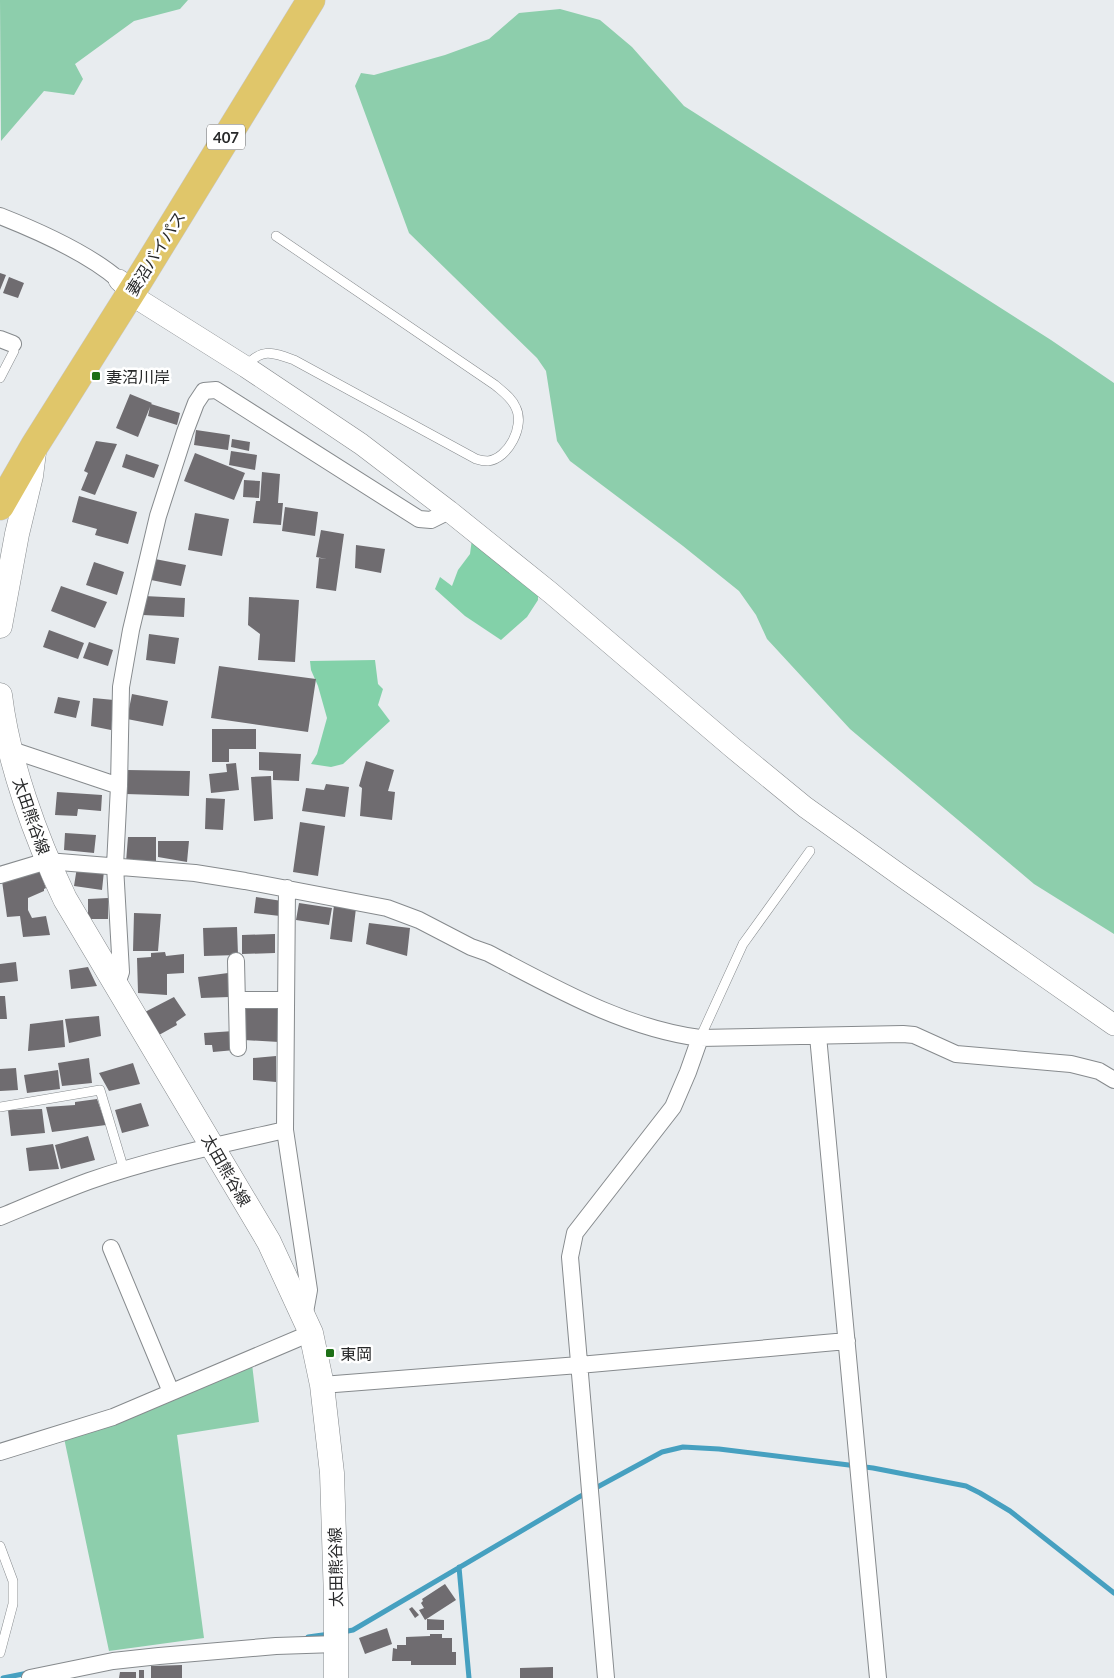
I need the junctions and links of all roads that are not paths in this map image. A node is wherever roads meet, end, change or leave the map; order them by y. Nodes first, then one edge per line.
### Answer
1 (290, 0) edge
2 (310, 0) edge
3 (0, 216) edge
4 (276, 236) dead end
5 (130, 278) junction
6 (7, 342) edge
7 (246, 367) junction
8 (0, 378) edge
9 (35, 445) junction
10 (0, 468) edge
11 (0, 506) edge
12 (449, 511) junction
13 (0, 626) edge
14 (0, 695) edge
15 (10, 748) junction
16 (119, 786) junction
17 (810, 851) dead end
18 (47, 861) junction
19 (116, 866) junction
20 (0, 875) edge
21 (287, 888) junction
22 (236, 961) dead end
23 (116, 987) junction
24 (237, 1000) junction
25 (286, 1000) junction
26 (1114, 1025) edge
27 (818, 1036) junction
28 (700, 1038) junction
29 (238, 1048) dead end
30 (1114, 1080) edge
31 (0, 1107) edge
32 (285, 1130) junction
33 (213, 1146) junction
34 (124, 1170) junction
35 (0, 1217) edge
36 (111, 1248) dead end
37 (308, 1326) junction
38 (847, 1341) junction
39 (579, 1365) junction
40 (322, 1385) junction
41 (171, 1392) junction
42 (0, 1452) edge
43 (0, 1546) edge
44 (336, 1644) junction
45 (0, 1653) edge
46 (55, 1675) edge
47 (30, 1678) edge
48 (336, 1678) edge
49 (606, 1678) edge
50 (878, 1678) edge

1 - 5 highway, 妻沼バイパス / 407
2 - 5 highway, 妻沼バイパス / 407
3 - 5 street
4 - 7 lane
5 - 7 street
5 - 9 highway, 妻沼バイパス / 407
5 - 10 highway, 妻沼バイパス / 407
6 - 8 lane
7 - 12 street
9 - 11 highway, 妻沼バイパス / 407
9 - 13 main road
12 - 16 street
12 - 26 street
14 - 15 main road, 太田熊谷線
15 - 16 street
15 - 18 main road, 太田熊谷線
16 - 19 street
17 - 28 lane
18 - 19 street
18 - 20 street
18 - 23 main road, 太田熊谷線
19 - 21 street
19 - 23 street
21 - 25 street
21 - 28 street
22 - 24 street
23 - 33 main road, 太田熊谷線
24 - 25 street
24 - 29 street
25 - 32 street
27 - 28 street
27 - 30 street
27 - 38 street
28 - 39 street
31 - 34 lane
32 - 33 street
32 - 37 street
33 - 34 street
33 - 37 main road, 太田熊谷線
34 - 35 street
36 - 41 street
37 - 40 main road, 太田熊谷線
37 - 41 street
38 - 39 street
38 - 50 street
39 - 40 street
39 - 49 street
40 - 44 main road, 太田熊谷線
41 - 42 street
43 - 45 lane
44 - 46 street
44 - 48 main road, 太田熊谷線
46 - 47 street

